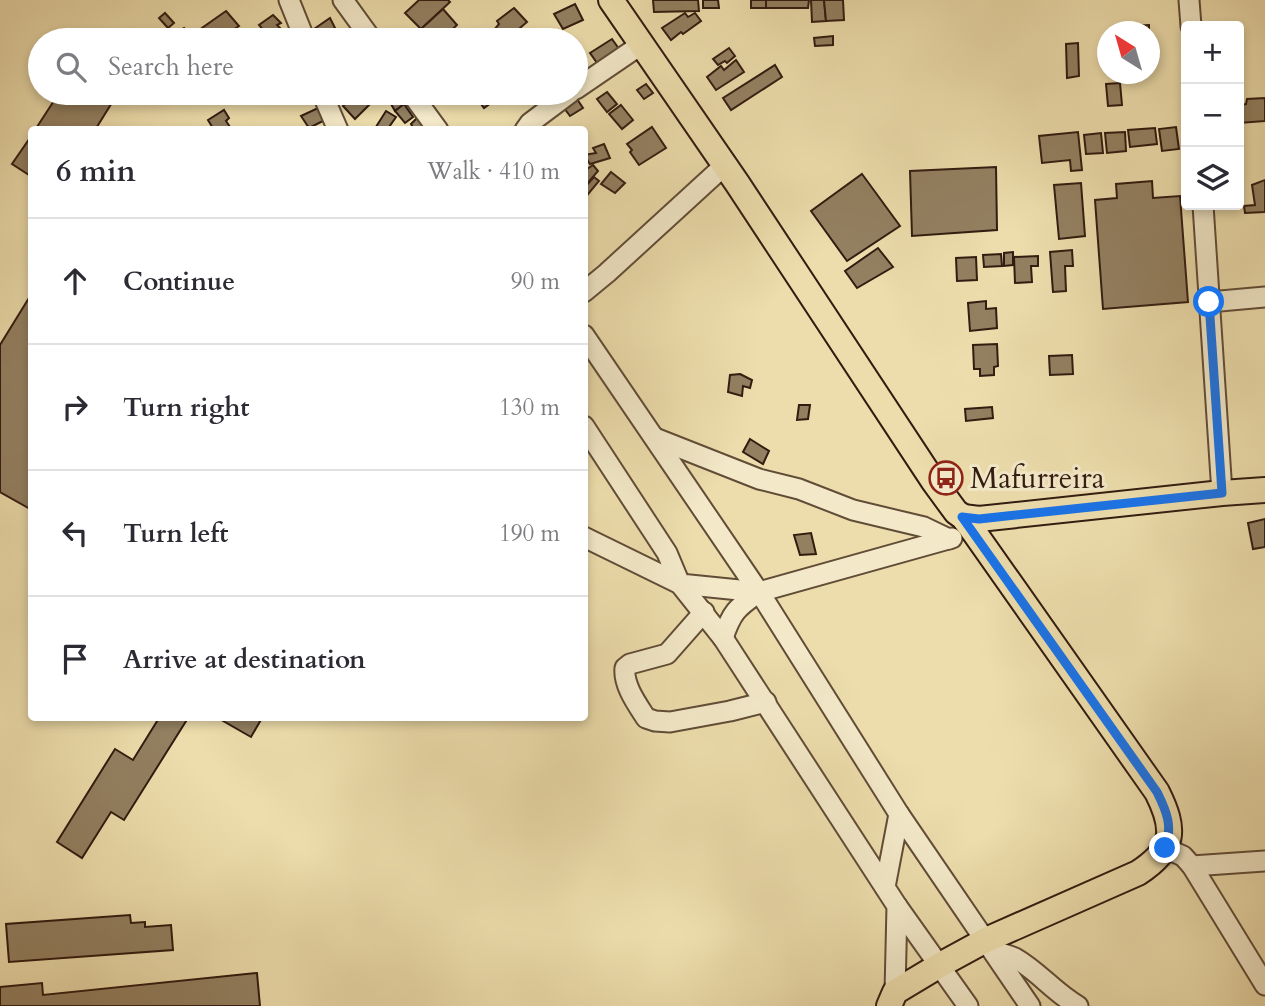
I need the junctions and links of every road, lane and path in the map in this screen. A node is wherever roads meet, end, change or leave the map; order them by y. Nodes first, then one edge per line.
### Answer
1 (289, 0) edge
2 (343, 0) edge
3 (611, 0) edge
4 (1189, 0) edge
5 (1191, 21) edge
6 (300, 28) edge
7 (363, 28) edge
8 (642, 44) junction
9 (588, 81) edge
10 (327, 105) edge
11 (420, 105) edge
12 (554, 105) edge
13 (336, 126) edge
14 (435, 126) edge
15 (528, 126) edge
16 (725, 165) junction
17 (1203, 210) edge
18 (588, 289) edge
19 (1265, 298) edge
20 (1209, 302) junction
21 (588, 341) edge
22 (588, 432) edge
23 (655, 439) junction
24 (1265, 490) edge
25 (1222, 493) junction
26 (968, 524) junction
27 (588, 539) edge
28 (949, 539) junction
29 (680, 584) junction
30 (760, 592) junction
31 (704, 612) junction
32 (723, 638) junction
33 (765, 702) junction
34 (899, 814) junction
35 (1165, 848) junction
36 (1265, 861) edge
37 (1192, 866) junction
38 (885, 887) junction
39 (897, 906) junction
40 (990, 946) junction
41 (940, 965) junction
42 (1265, 985) edge
43 (892, 999) edge
44 (968, 1006) edge
45 (1030, 1006) edge
46 (1078, 1006) edge

1 - 6 street
2 - 7 street
3 - 8 main road
4 - 5 street
8 - 9 street
8 - 16 main road
10 - 13 street
11 - 14 street
12 - 15 street
16 - 18 street
16 - 26 main road
17 - 20 street
19 - 20 street
20 - 25 street
21 - 23 street
22 - 29 street
23 - 28 street
23 - 30 street
24 - 25 main road
25 - 26 main road
26 - 28 street
26 - 35 main road
27 - 29 street
28 - 30 street
29 - 30 street
29 - 31 street
30 - 32 street
30 - 34 street
31 - 32 street
31 - 33 street
32 - 33 street
33 - 38 street
34 - 38 street
34 - 40 street
35 - 37 street
35 - 40 main road
36 - 37 street
37 - 42 street
38 - 39 street
39 - 41 street
39 - 43 street
40 - 41 main road
40 - 45 street
40 - 46 street
41 - 43 main road
41 - 44 street

